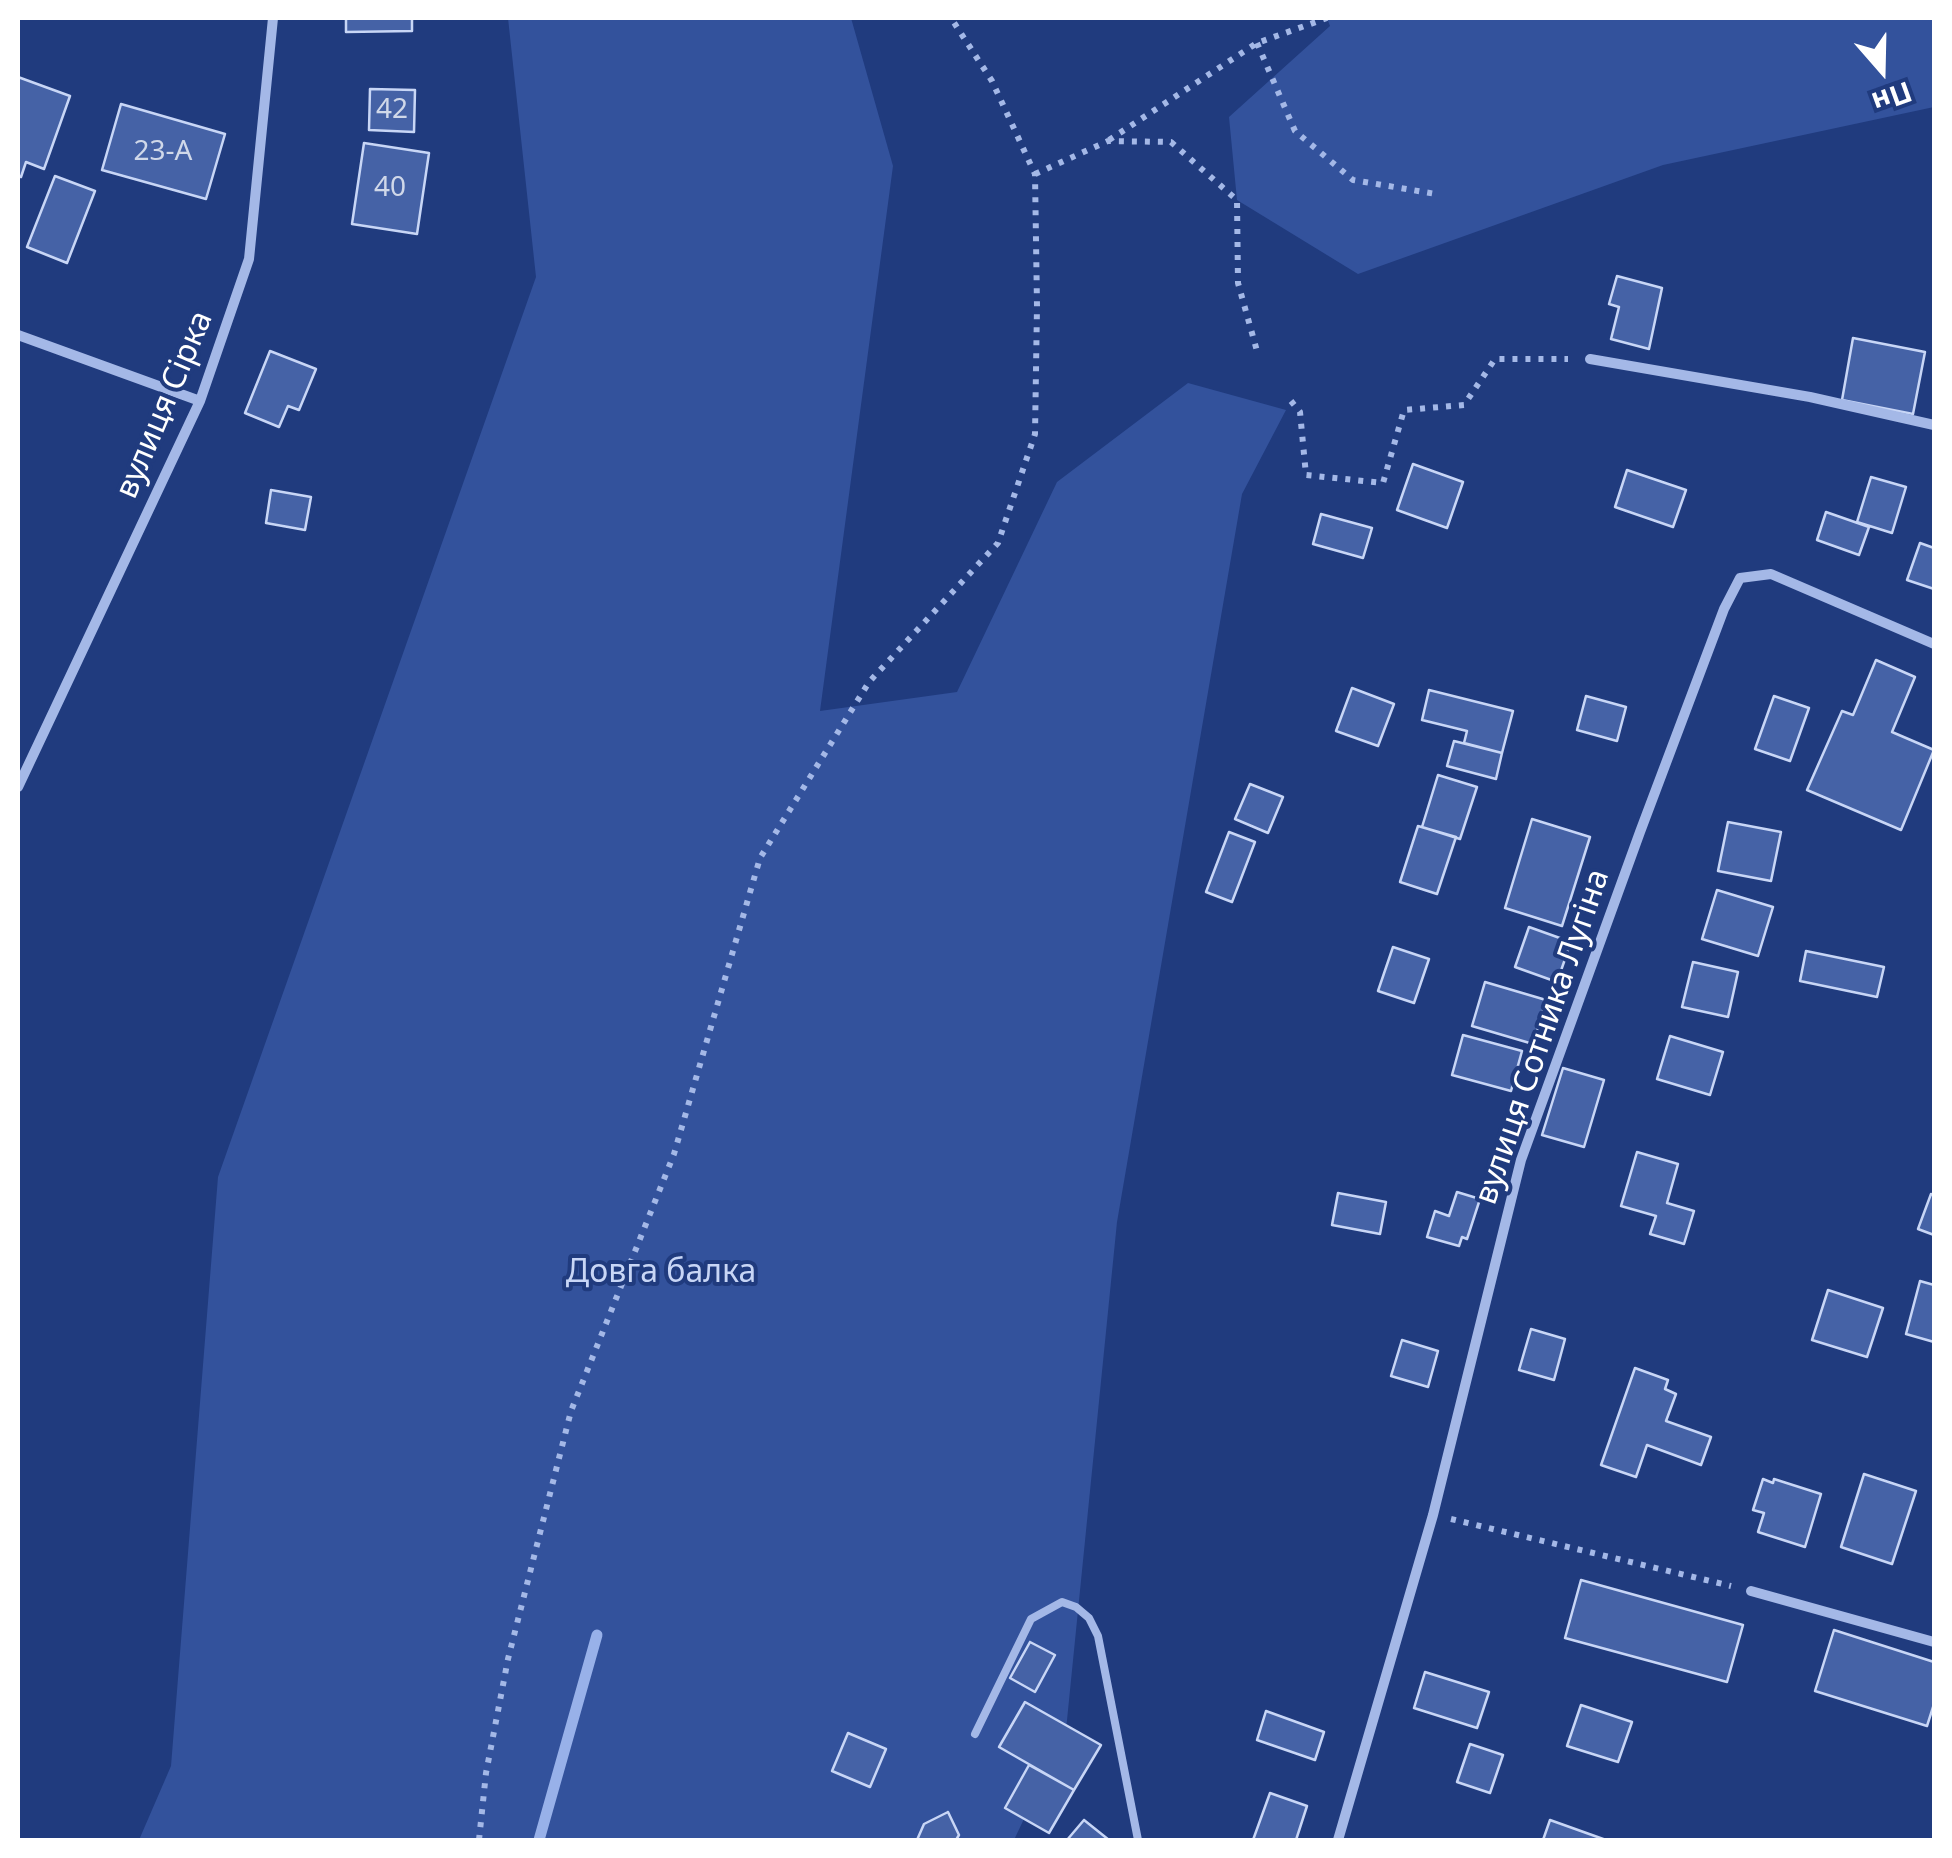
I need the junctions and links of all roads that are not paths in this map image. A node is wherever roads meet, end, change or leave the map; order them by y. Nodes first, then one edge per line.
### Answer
1 (273, 18) edge
2 (18, 335) edge
3 (1590, 359) road end
4 (200, 402) junction
5 (1934, 425) edge
6 (1934, 644) edge
7 (18, 787) edge
8 (1752, 1591) road end
9 (1934, 1642) edge
10 (975, 1734) dead end
11 (1138, 1840) edge
12 (1338, 1840) edge

1 - 4 street, вулиця Сірка
2 - 4 street
3 - 5 street
4 - 7 street, вулиця Сірка
6 - 12 street, вулиця Сотника Лугіна
8 - 9 street
10 - 11 lane

